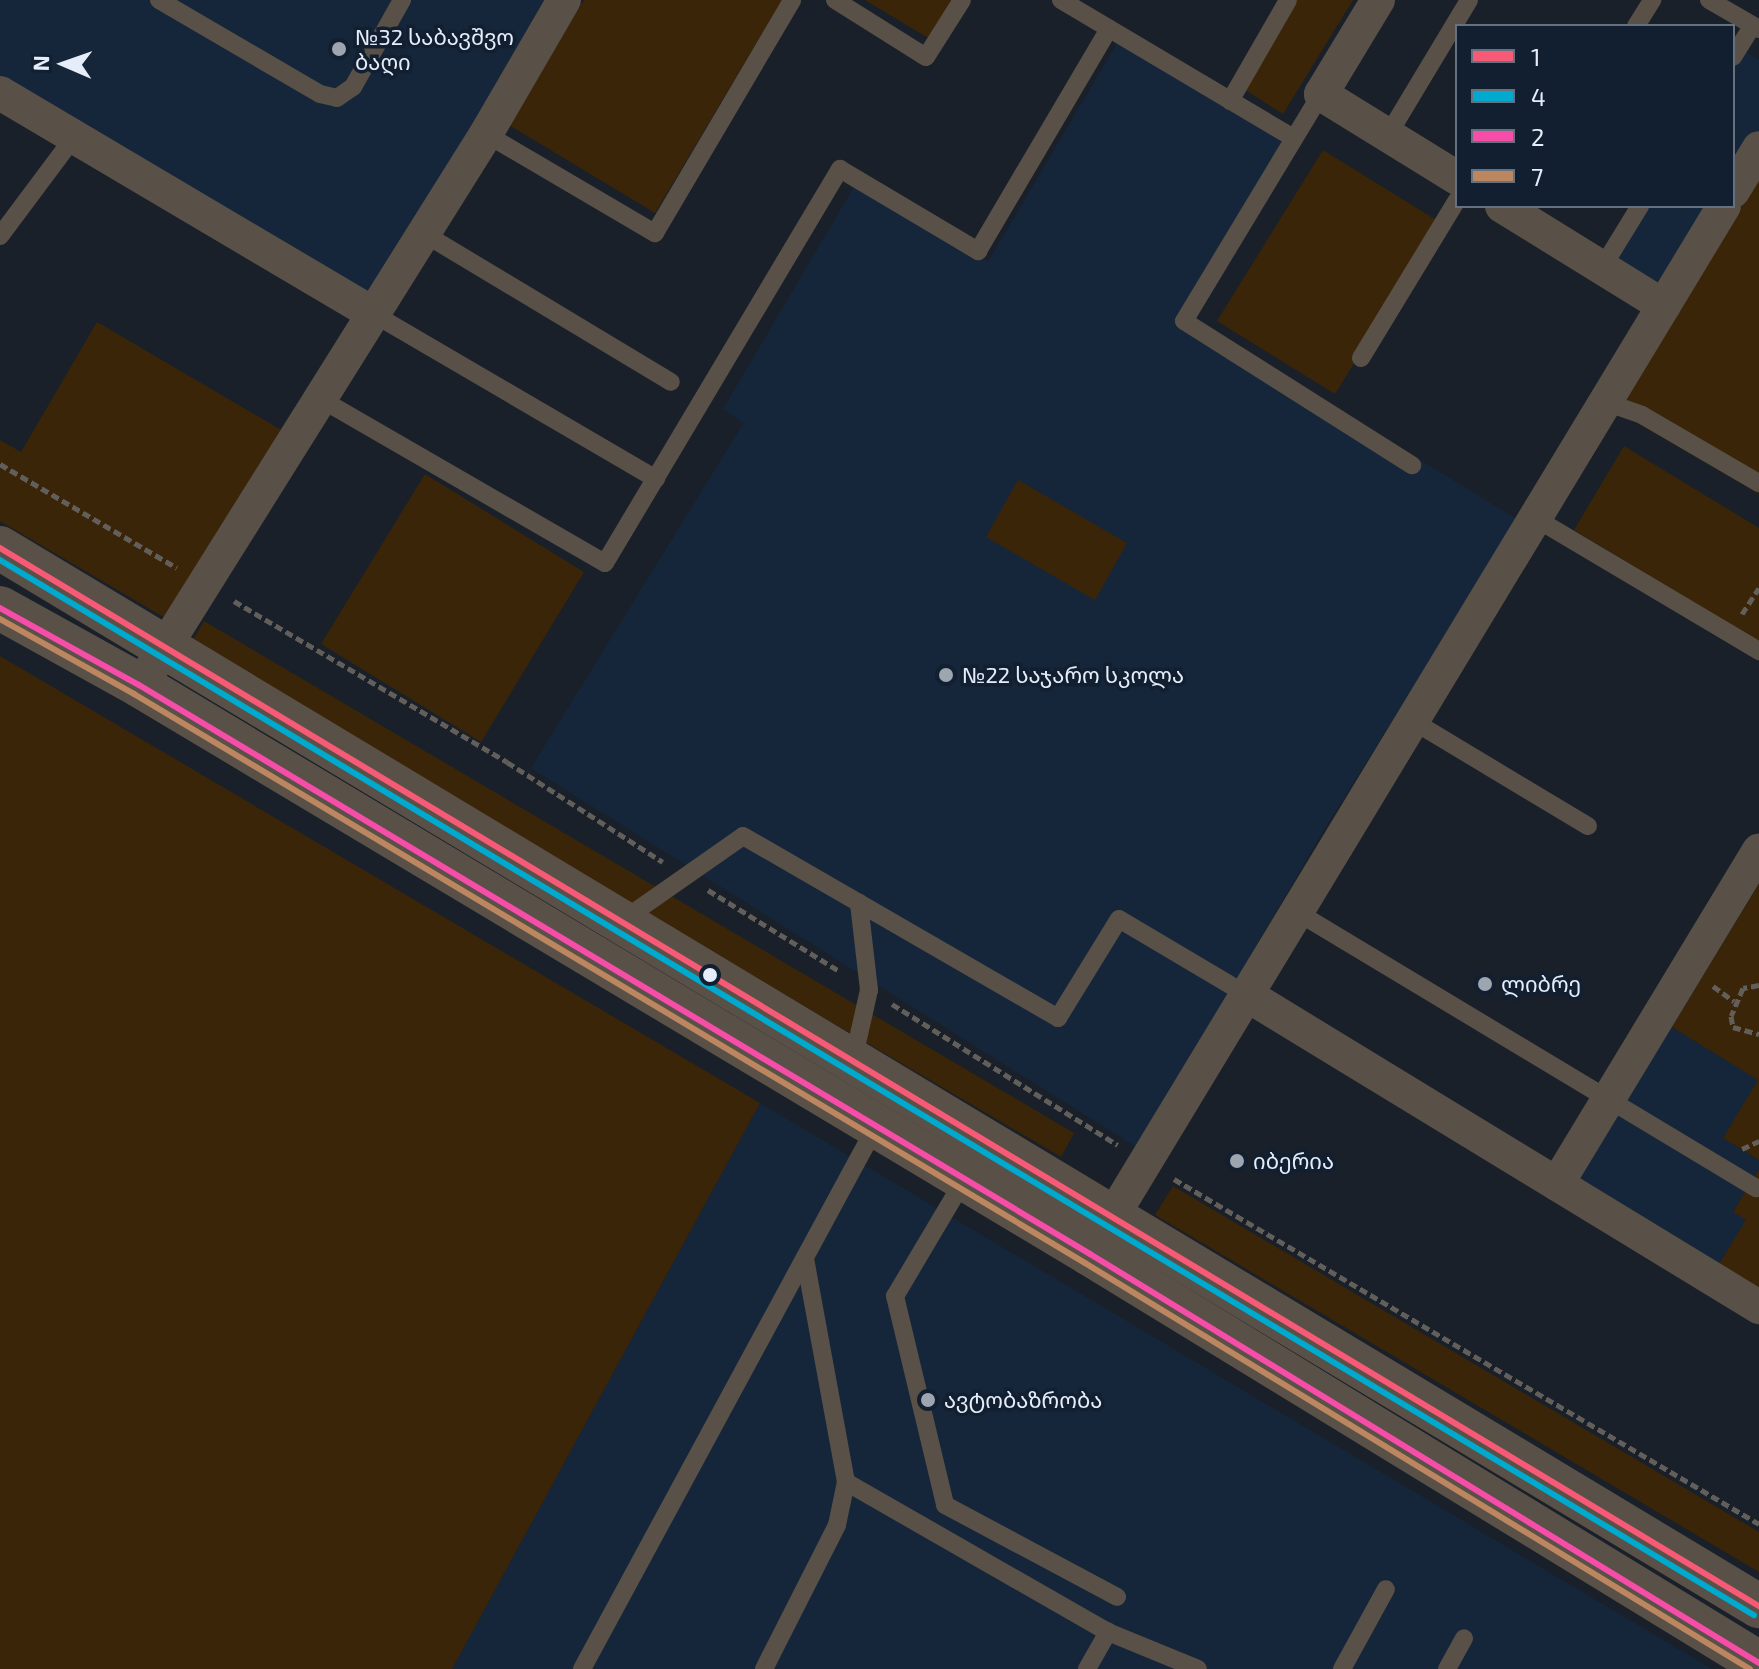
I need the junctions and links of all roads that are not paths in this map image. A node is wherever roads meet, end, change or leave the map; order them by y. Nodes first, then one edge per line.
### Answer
1 (159, 0) edge
2 (402, 0) edge
3 (564, 0) edge
4 (792, 0) edge
5 (835, 0) edge
6 (962, 0) edge
7 (1061, 0) edge
8 (1288, 0) edge
9 (1378, 0) edge
10 (1469, 0) edge
11 (1652, 0) edge
12 (1709, 0) edge
13 (1637, 24) edge
14 (1756, 28) edge
15 (1109, 29) junction
16 (1735, 54) edge
17 (0, 93) edge
18 (1321, 94) junction
19 (1230, 101) junction
20 (486, 134) junction
21 (1388, 135) junction
22 (74, 137) junction
23 (1293, 138) junction
24 (1759, 148) edge
25 (1455, 177) edge
26 (1735, 188) edge
27 (1455, 203) edge
28 (1639, 208) edge
29 (1723, 208) edge
30 (1513, 209) edge
31 (423, 233) junction
32 (0, 236) edge
33 (1602, 268) junction
34 (1664, 306) junction
35 (372, 313) junction
36 (1361, 358) dead end
37 (671, 382) dead end
38 (319, 398) junction
39 (1605, 402) junction
40 (1412, 465) dead end
41 (656, 479) junction
42 (1759, 483) edge
43 (1535, 518) junction
44 (0, 548) edge
45 (0, 608) edge
46 (166, 647) junction
47 (1759, 651) edge
48 (139, 685) junction
49 (1413, 721) junction
50 (1588, 826) dead end
51 (1759, 850) edge
52 (859, 903) junction
53 (1297, 912) junction
54 (621, 921) junction
55 (1247, 995) junction
56 (853, 1061) junction
57 (1608, 1099) junction
58 (875, 1128) junction
59 (964, 1180) junction
60 (1557, 1184) junction
61 (1756, 1188) dead end
62 (1112, 1217) junction
63 (1090, 1254) junction
64 (805, 1258) junction
65 (1759, 1307) edge
66 (846, 1482) junction
67 (1386, 1589) dead end
68 (1117, 1597) dead end
69 (1757, 1601) edge
70 (1108, 1632) junction
71 (1464, 1638) dead end
72 (1744, 1653) edge
73 (1168, 1664) edge
74 (582, 1669) edge
75 (764, 1669) edge
76 (1087, 1669) edge
77 (1198, 1669) edge
78 (1342, 1669) edge
79 (1447, 1669) edge

1 - 2 lane
3 - 20 street
4 - 20 lane
5 - 6 lane
7 - 15 lane
8 - 19 lane
9 - 18 street
10 - 21 lane
11 - 13 lane
12 - 14 lane
14 - 16 lane
15 - 19 lane
15 - 41 lane
17 - 22 street
18 - 21 street
18 - 23 lane
19 - 23 lane
20 - 31 street
21 - 25 street
22 - 32 lane
22 - 35 street
23 - 40 lane
24 - 26 street
27 - 36 lane
28 - 33 lane
29 - 34 street
30 - 33 street
31 - 35 street
31 - 37 lane
33 - 34 street
34 - 39 street
35 - 38 street
35 - 41 lane
38 - 41 lane
38 - 46 street
39 - 42 lane
39 - 43 street
43 - 47 lane
43 - 49 street
44 - 46 street
45 - 48 street
46 - 48 street
46 - 54 street
48 - 58 street
49 - 50 lane
49 - 53 street
51 - 57 street
52 - 54 lane
52 - 55 lane
52 - 56 lane
53 - 55 street
53 - 57 lane
54 - 56 street
55 - 60 street
55 - 62 street
56 - 62 street
57 - 60 street
57 - 61 lane
58 - 59 street
58 - 64 lane
59 - 63 street
59 - 68 lane
60 - 65 street
62 - 63 street
62 - 69 street
63 - 72 street
64 - 66 lane
64 - 74 lane
66 - 70 lane
66 - 75 lane
67 - 78 lane
69 - 72 street
70 - 73 lane
70 - 76 lane
71 - 79 lane
73 - 77 lane

